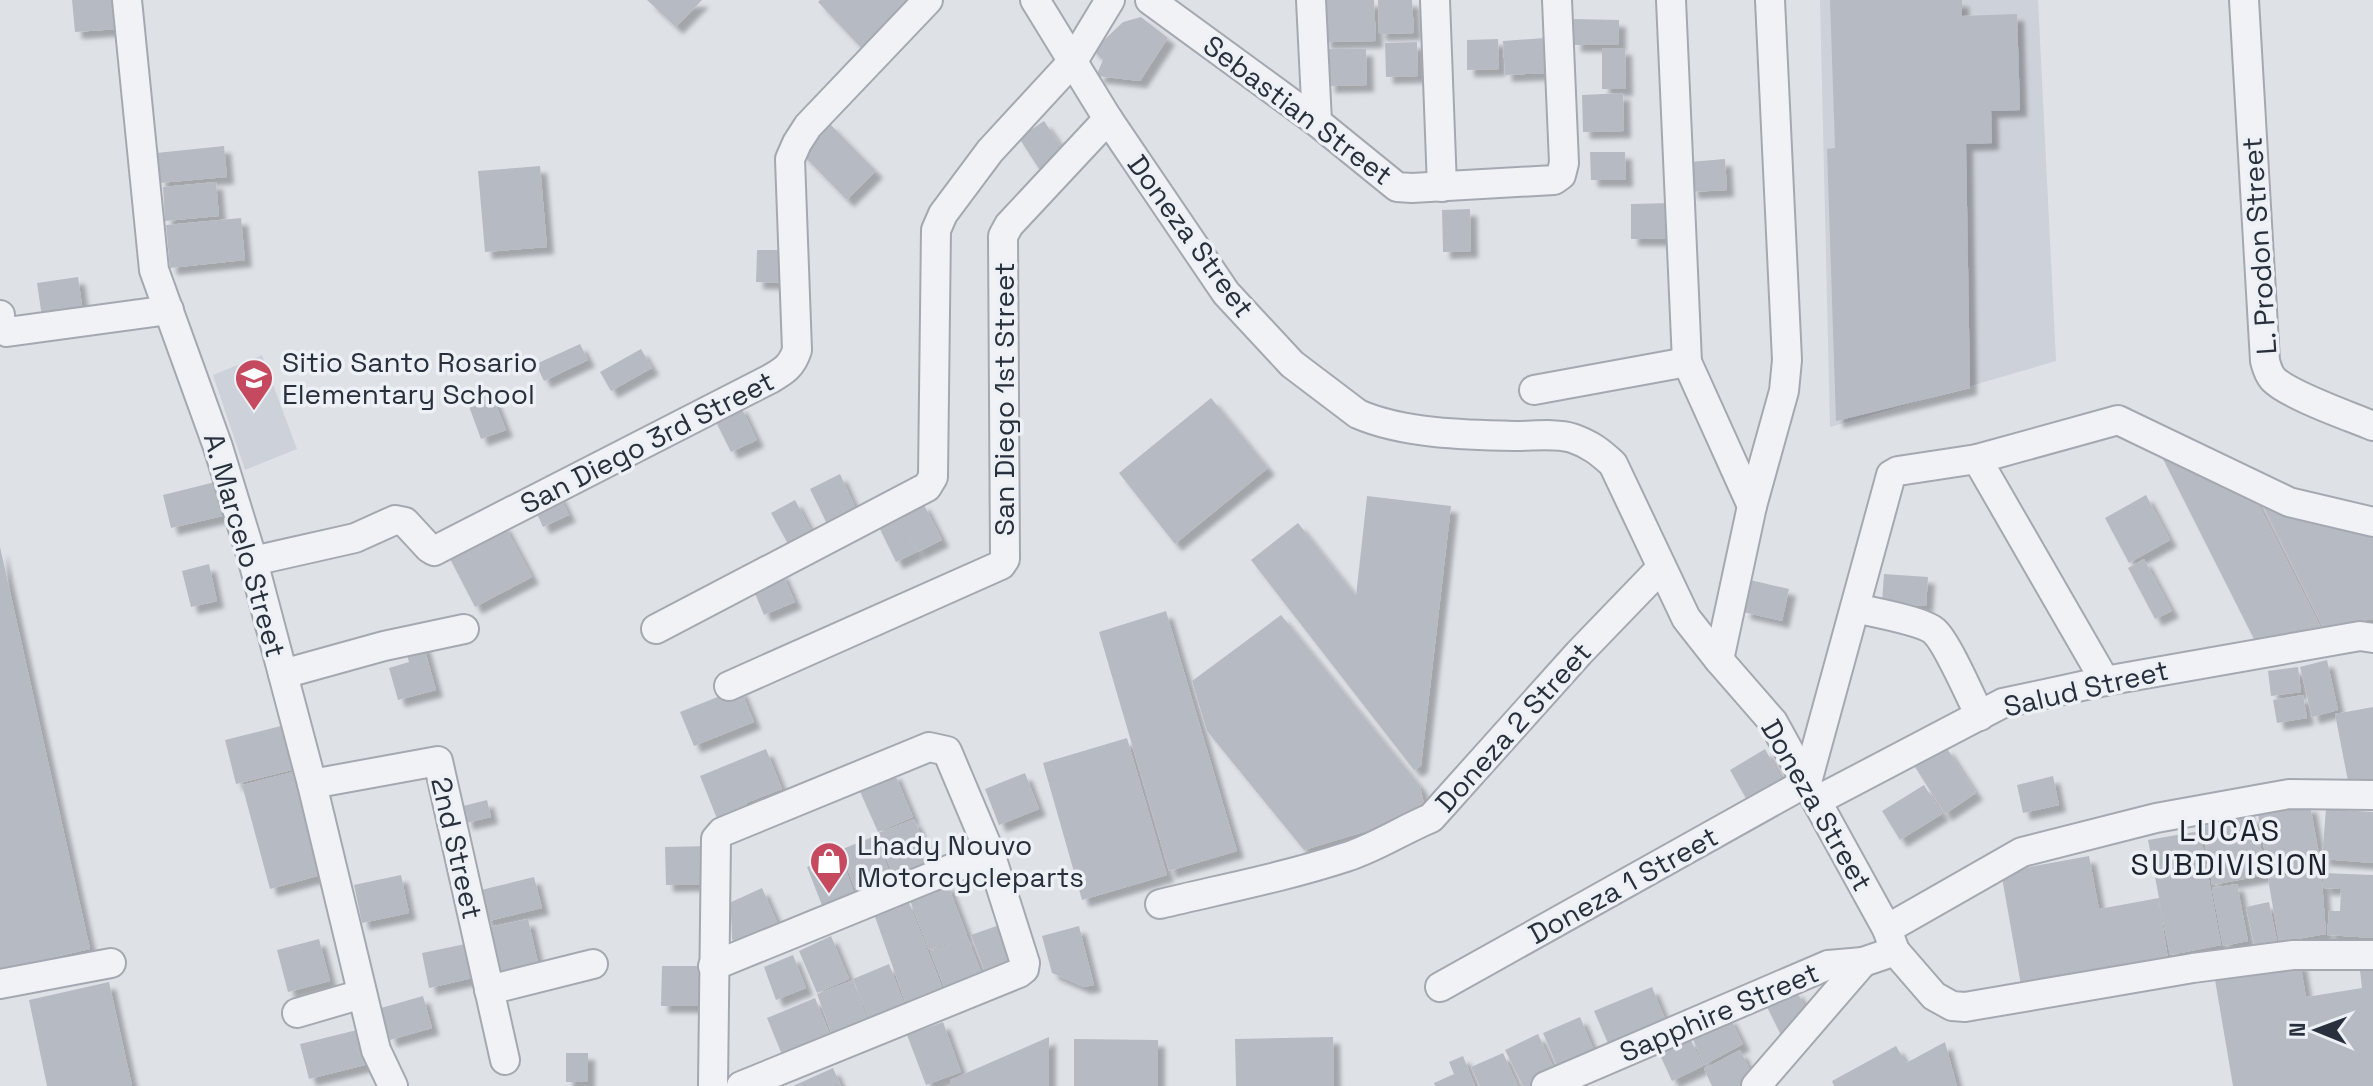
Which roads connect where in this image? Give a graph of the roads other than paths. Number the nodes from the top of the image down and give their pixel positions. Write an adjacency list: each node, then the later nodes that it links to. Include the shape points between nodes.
1 (127, 0): 16 (street, A. Marcelo Street, via 154,270)
2 (928, 0): 24 (street, San Diego 3rd Street, via 808,126 790,159 797,350 789,367 434,551 405,522 395,520 355,538)
3 (1035, 0): 12 (street, Doneza Street)
4 (1110, 0): 12 (street)
5 (1150, 0): 14 (street, Sebastian Street)
6 (1311, 0): 14 (street)
7 (1435, 0): 15 (street)
8 (1557, 0): 15 (street, Sebastian Street, via 1561,175 1554,180)
9 (1671, 0): 18 (street)
10 (1770, 0): 22 (street, via 1787,360 1784,391)
11 (2244, 0): 20 (street, L. Prodon Street, via 2265,361 2275,382)
12 (1073, 61): 13 (street, Doneza Street); 28 (street, via 990,151 936,230 933,477 927,487)
13 (1108, 119): 25 (street, Doneza Street, via 1226,293 1292,364 1367,418 1450,433 1568,437 1595,447 1613,464); 33 (street, San Diego 1st Street, via 1003,236 1001,565)
14 (1317, 122): 15 (street, Sebastian Street, via 1397,187)
15 (1442, 187)
16 (169, 310): 17 (street); 24 (street, A. Marcelo Street)
17 (4, 324)
18 (1687, 362): 19 (street); 22 (street)
19 (1534, 390)
20 (2373, 426)
21 (1977, 459): 23 (street, via 2118,420 2289,502); 26 (street, via 1891,475); 32 (street)
22 (1752, 506): 30 (street)
23 (2373, 522)
24 (253, 561): 31 (street, A. Marcelo Street)
25 (1661, 568): 30 (street, Doneza Street, via 1686,618); 39 (street, Doneza 2 Street, via 1431,818 1350,856)
26 (1855, 608): 34 (street, via 1934,631); 36 (street)
27 (464, 629): 31 (street)
28 (656, 629)
29 (2373, 638): 32 (street, Salud Street, via 2360,636)
30 (1719, 660): 36 (street, Doneza Street, via 1773,722)
31 (283, 674): 35 (street, A. Marcelo Street)
32 (2105, 681): 34 (street, Salud Street, via 2003,703)
33 (729, 686)
34 (1980, 716): 36 (street, Salud Street)
35 (312, 784): 48 (street, 2nd Street, via 438,761); 49 (street, A. Marcelo Street)
36 (1812, 791): 40 (street, Doneza Street); 47 (street, Doneza 1 Street)
37 (2373, 795): 40 (street, Sapphire Street, via 2289,794 2156,818 2022,852)
38 (990, 853): 45 (street); 45 (street, via 947,751 929,747 722,832 716,839); 55 (street, via 1024,969)
39 (1160, 904)
40 (1891, 940): 41 (street, Doneza Street, via 1934,996 1965,1007 2293,955); 42 (street, Sapphire Street)
41 (2373, 955)
42 (1863, 962): 52 (street); 56 (street, Sapphire Street, via 1828,965)
43 (111, 963): 46 (street)
44 (593, 964): 48 (street)
45 (713, 966): 54 (street)
46 (0, 984)
47 (1440, 987)
48 (489, 990): 51 (street, 2nd Street)
49 (362, 994): 50 (street); 53 (street, A. Marcelo Street, via 376,1050)
50 (297, 1013)
51 (505, 1060)
52 (1760, 1085)
53 (393, 1086)
54 (713, 1086)
55 (741, 1086)
56 (1546, 1086)

